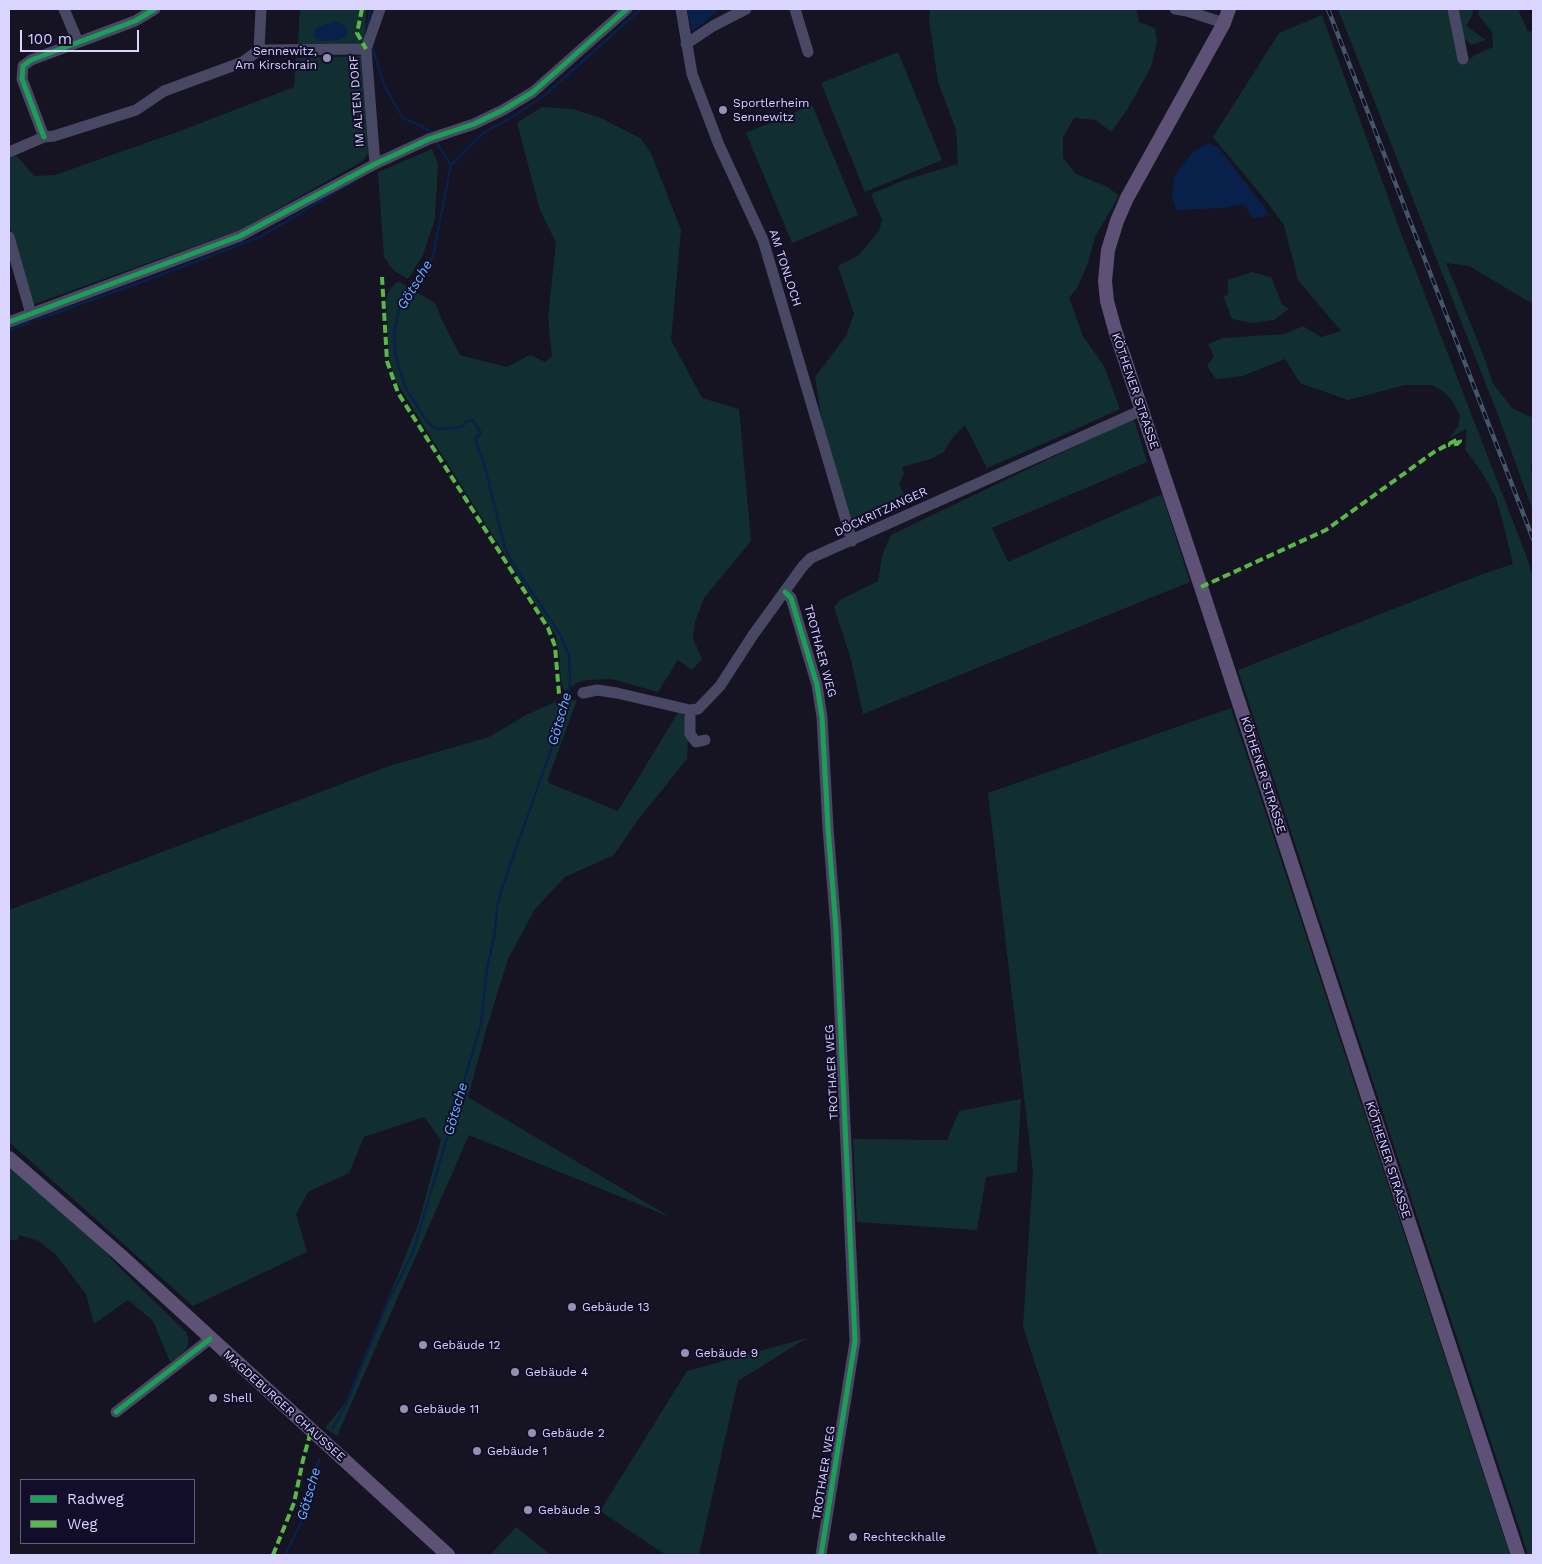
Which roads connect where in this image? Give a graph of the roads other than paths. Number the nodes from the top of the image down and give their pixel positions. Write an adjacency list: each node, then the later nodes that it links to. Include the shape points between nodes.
1 (64, 9): 13 (street)
2 (155, 9): 13 (street, via 135,21)
3 (261, 9): 16 (street)
4 (380, 9): 15 (street, IM ALTEN DORF)
5 (627, 9): 21 (street, via 507,114 434,137)
6 (681, 9): 14 (street, AM TONLOCH)
7 (746, 9): 14 (street)
8 (795, 9): 17 (street)
9 (1175, 9): 12 (street)
10 (1229, 9): 12 (main road, KÖTHENER STRASSE)
11 (1453, 9): 18 (street)
12 (1224, 23): 25 (main road, KÖTHENER STRASSE, via 1116,221 1108,250 1107,301)
13 (78, 42): 19 (street, via 23,66 22,79)
14 (686, 44): 26 (street, AM TONLOCH, via 698,92 762,240)
15 (366, 49): 16 (street); 21 (street, IM ALTEN DORF)
16 (259, 50): 19 (street, via 243,62 164,91 136,110)
17 (808, 52)
18 (1463, 59)
19 (44, 137): 20 (street)
20 (9, 152)
21 (375, 164): 23 (street, via 240,236)
22 (9, 238): 23 (street)
23 (31, 314): 24 (street)
24 (9, 322)
25 (1142, 410): 26 (street, DÖCKRITZANGER); 36 (main road, KÖTHENER STRASSE)
26 (852, 541): 27 (street, DÖCKRITZANGER, via 811,558)
27 (785, 592): 29 (street, DÖCKRITZANGER, via 720,686 698,709); 35 (street, TROTHAER WEG, via 791,598 817,685 822,717 836,929 855,1341)
28 (583, 693): 29 (street, via 597,690 617,693)
29 (690, 710): 30 (street, via 690,734 696,742)
30 (705, 740)
31 (9, 1158): 32 (main road, MAGDEBURGER CHAUSSEE)
32 (210, 1339): 33 (street); 34 (main road, MAGDEBURGER CHAUSSEE)
33 (116, 1412)
34 (448, 1555)
35 (821, 1555)
36 (1518, 1555)

